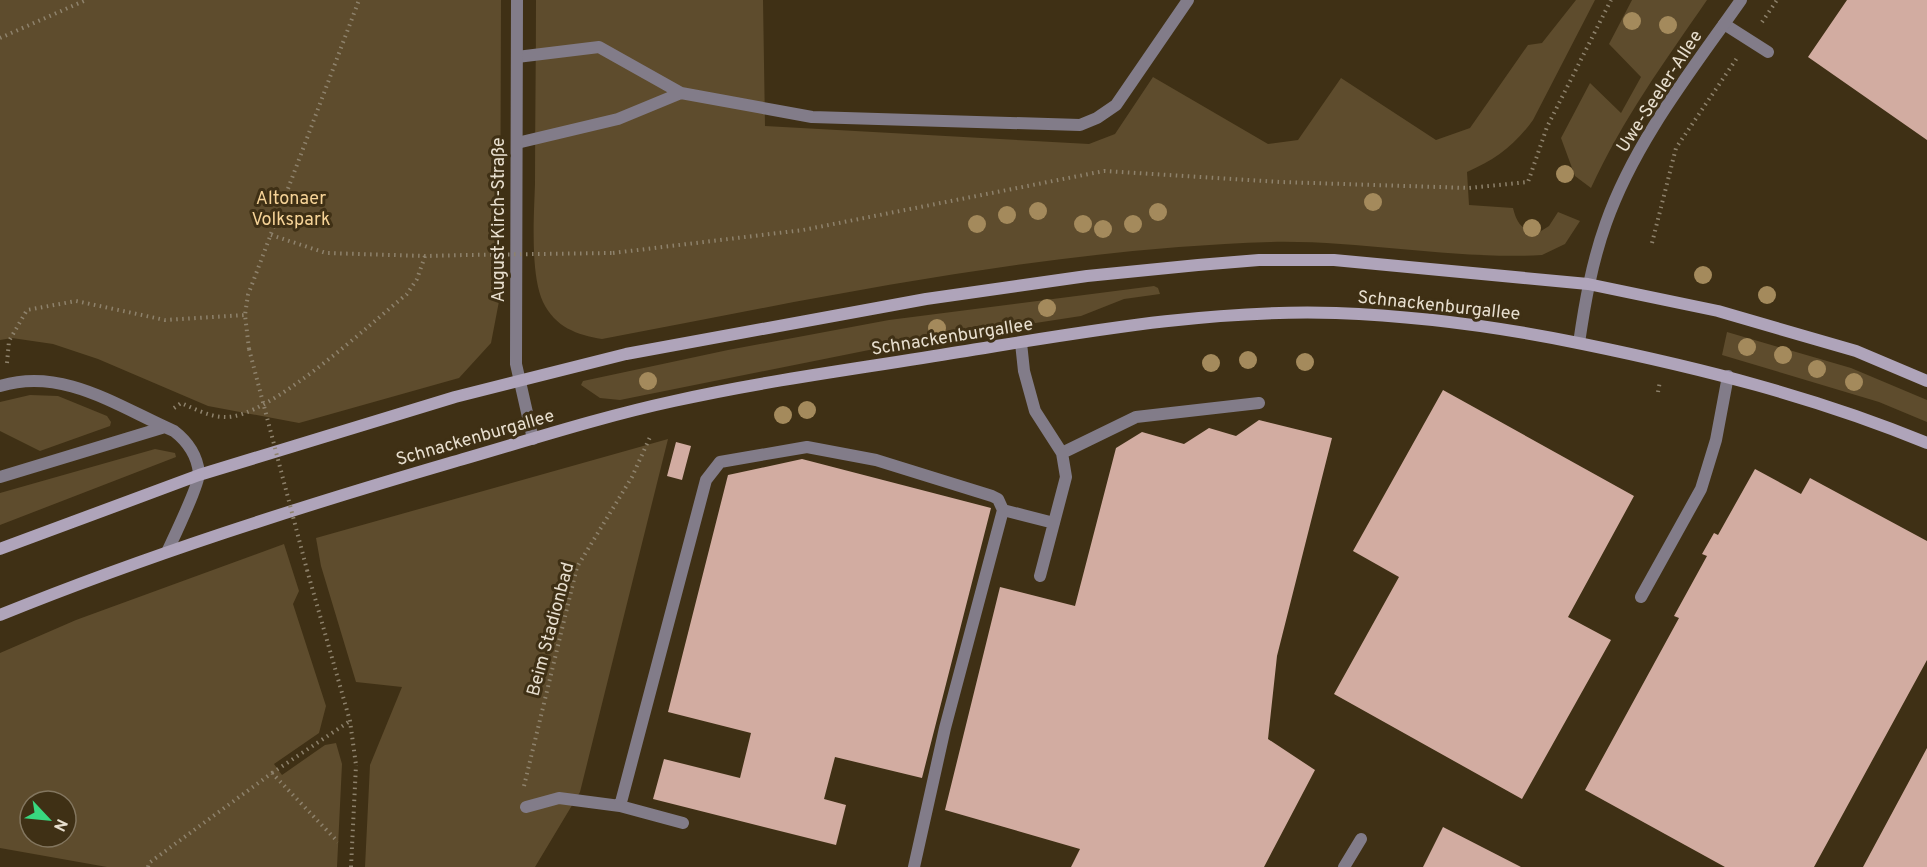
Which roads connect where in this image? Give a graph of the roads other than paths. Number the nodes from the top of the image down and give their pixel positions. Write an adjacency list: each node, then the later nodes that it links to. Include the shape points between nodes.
1 (517, 0): 6 (street, August-Kirch-Straße)
2 (1188, 0): 7 (street, via 1116,105 1080,125 813,117)
3 (1741, 0): 4 (street, Uwe-Seeler-Allee)
4 (1724, 24): 5 (street); 9 (street, Uwe-Seeler-Allee, via 1641,149 1607,221)
5 (1768, 52)
6 (517, 57): 7 (street, via 599,47); 8 (street, August-Kirch-Straße)
7 (681, 93): 8 (street, via 618,119)
8 (517, 144): 13 (street, August-Kirch-Straße, via 515,298)
9 (1588, 284): 11 (street, Uwe-Seeler-Allee); 13 (main road, Schnackenburgallee, via 1334,260 1198,265 1087,276 914,301 626,354); 14 (main road, Schnackenburgallee, via 1718,310 1856,351)
10 (1021, 343): 11 (main road, Schnackenburgallee, via 1178,319 1330,313 1412,317 1535,333); 18 (main road, Schnackenburgallee, via 672,401); 20 (street, via 1035,411)
11 (1579, 343): 12 (main road, Schnackenburgallee)
12 (1728, 376): 19 (main road, Schnackenburgallee, via 1880,423); 28 (street, via 1716,440 1701,489)
13 (519, 381): 18 (street, August-Kirch-Straße); 21 (main road, Schnackenburgallee)
14 (1927, 381)
15 (3, 385): 17 (street, via 29,380 59,381)
16 (1258, 403): 20 (street, via 1136,417)
17 (165, 427): 21 (street, via 190,446); 22 (street)
18 (533, 439): 26 (main road, Schnackenburgallee, via 304,505)
19 (1927, 443)
20 (1062, 453): 24 (street, via 1065,477)
21 (200, 474): 25 (main road, Schnackenburgallee); 26 (street)
22 (0, 477)
23 (1003, 510): 24 (street); 30 (street, via 992,496 876,459 807,447 720,462 706,480); 34 (street, via 945,728)
24 (1054, 523): 27 (street)
25 (0, 549)
26 (168, 550): 29 (main road, Schnackenburgallee)
27 (1040, 576)
28 (1641, 597)
29 (0, 615)
30 (620, 806): 31 (street, via 560,798); 32 (street)
31 (526, 807)
32 (682, 823)
33 (1361, 839): 35 (street)
34 (914, 867)
35 (1344, 867)

